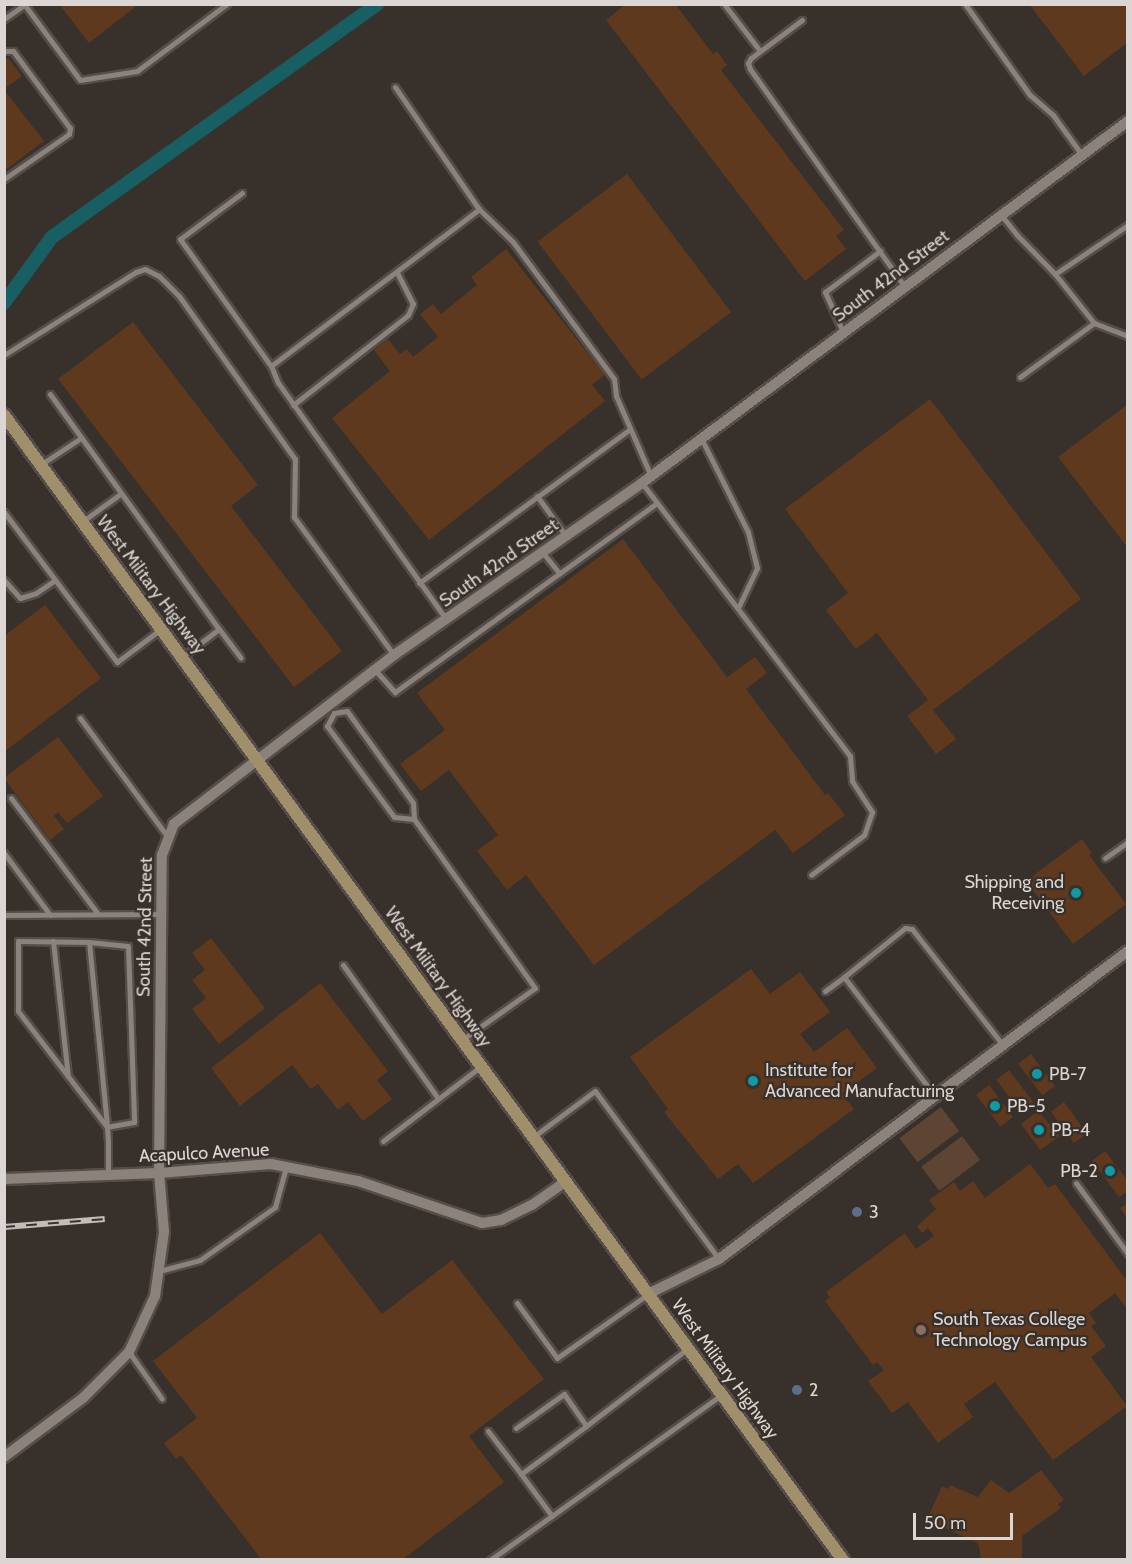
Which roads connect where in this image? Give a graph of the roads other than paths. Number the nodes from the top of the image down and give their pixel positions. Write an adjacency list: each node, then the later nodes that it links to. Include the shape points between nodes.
1 (227, 4): 4 (lane, via 137,71 80,80)
2 (724, 4): 8 (lane)
3 (965, 4): 11 (lane, via 1030,95 1053,115)
4 (24, 5): 5 (lane)
5 (5, 17)
6 (802, 20): 8 (lane)
7 (4, 51): 12 (lane, via 13,51 70,128 69,134)
8 (760, 51): 17 (lane, via 748,63 750,69)
9 (394, 87): 14 (lane)
10 (1128, 121): 11 (street, South 42nd Street)
11 (1082, 155): 15 (street, South 42nd Street)
12 (4, 179)
13 (243, 193): 25 (lane, via 180,238)
14 (479, 209): 18 (lane); 30 (lane, via 513,242 614,379 616,396)
15 (1001, 215): 19 (lane); 20 (street, South 42nd Street)
16 (1128, 225): 19 (lane)
17 (880, 251): 20 (lane); 22 (lane, via 825,292)
18 (397, 272): 25 (lane); 28 (lane, via 412,304 408,315)
19 (1055, 274): 21 (lane)
20 (905, 287): 22 (street, South 42nd Street)
21 (1094, 323): 23 (lane); 26 (lane)
22 (844, 332): 32 (street, South 42nd Street)
23 (1128, 336)
24 (4, 355): 50 (lane, via 136,272 145,269 159,276 179,296 295,459 294,517)
25 (272, 366): 28 (lane)
26 (1020, 377)
27 (50, 394): 31 (lane)
28 (293, 405): 45 (lane)
29 (4, 415): 33 (main road, West Military Highway)
30 (630, 429): 34 (lane); 36 (lane)
31 (81, 438): 33 (lane); 35 (lane)
32 (701, 438): 34 (street, South 42nd Street); 46 (lane, via 748,532 757,568)
33 (40, 465): 39 (main road, West Military Highway)
34 (646, 479): 37 (lane); 40 (street, South 42nd Street)
35 (120, 494): 39 (lane); 49 (lane)
36 (537, 496): 40 (lane); 45 (lane)
37 (657, 503): 42 (lane); 46 (lane)
38 (4, 512): 44 (lane)
39 (82, 522): 48 (main road, West Military Highway)
40 (566, 536): 41 (street, South 42nd Street)
41 (543, 552): 42 (lane); 47 (street, South 42nd Street)
42 (559, 573): 53 (lane, via 395,692)
43 (4, 580): 44 (lane, via 20,598)
44 (55, 580): 48 (lane, via 117,662)
45 (419, 583): 47 (lane)
46 (738, 608): 63 (lane, via 850,756 852,781 872,812 864,835)
47 (447, 621): 50 (street, South 42nd Street)
48 (161, 629): 51 (main road, West Military Highway)
49 (219, 629): 51 (lane); 52 (lane)
50 (394, 655): 53 (street, South 42nd Street)
51 (182, 657): 56 (main road, West Military Highway)
52 (241, 658)
53 (375, 670): 54 (street, South 42nd Street)
54 (331, 709): 56 (street, South 42nd Street); 58 (lane, via 347,711 413,803); 58 (lane, via 327,726 394,817)
55 (80, 718): 59 (lane)
56 (258, 761): 59 (street, South 42nd Street, via 174,824); 74 (main road, West Military Highway)
57 (11, 798): 64 (lane)
58 (414, 819): 74 (lane, via 535,988)
59 (167, 836): 65 (street, South 42nd Street, via 162,855)
60 (1128, 842): 62 (lane)
61 (4, 853): 67 (lane)
62 (1105, 858)
63 (812, 875)
64 (98, 914): 65 (lane); 67 (lane)
65 (161, 914): 84 (street, South 42nd Street)
66 (4, 915): 67 (lane)
67 (50, 915)
68 (53, 940): 69 (lane); 77 (lane); 77 (lane, via 18,941 18,1011)
69 (90, 942): 80 (lane); 80 (lane, via 128,946 134,1122)
70 (1128, 951): 75 (street)
71 (343, 964): 79 (lane)
72 (844, 977): 73 (lane); 75 (lane, via 905,928 912,929); 78 (lane)
73 (825, 991)
74 (462, 1040): 76 (main road, West Military Highway)
75 (1003, 1045): 78 (street)
76 (481, 1066): 79 (lane); 81 (main road, West Military Highway)
77 (68, 1076): 80 (lane)
78 (935, 1096): 90 (street)
79 (438, 1098): 82 (lane)
80 (107, 1127): 85 (lane)
81 (533, 1137): 87 (main road, West Military Highway); 90 (lane, via 595,1091)
82 (383, 1141)
83 (286, 1167): 84 (street, Acapulco Avenue, via 271,1164); 87 (street, Acapulco Avenue, via 358,1181 482,1222 501,1220); 91 (lane, via 275,1207 200,1260)
84 (159, 1173): 85 (street, Acapulco Avenue); 91 (street, South 42nd Street, via 164,1232)
85 (108, 1175): 86 (street, Acapulco Avenue)
86 (4, 1179)
87 (566, 1182): 92 (main road, West Military Highway)
88 (1076, 1183): 89 (lane)
89 (1128, 1254)
90 (719, 1259): 92 (street)
91 (159, 1271): 95 (street, South 42nd Street, via 155,1296)
92 (648, 1294): 93 (lane, via 557,1358); 94 (main road, West Military Highway)
93 (517, 1303)
94 (688, 1348): 96 (main road, West Military Highway); 98 (lane)
95 (129, 1352): 97 (lane); 101 (street, via 82,1398)
96 (722, 1395): 103 (lane); 105 (main road, West Military Highway)
97 (162, 1398)
98 (586, 1426): 99 (lane, via 564,1394); 102 (lane)
99 (516, 1428)
100 (488, 1431): 102 (lane)
101 (4, 1457)
102 (521, 1474): 103 (lane)
103 (552, 1516): 104 (lane)
104 (490, 1560)
105 (843, 1560)

